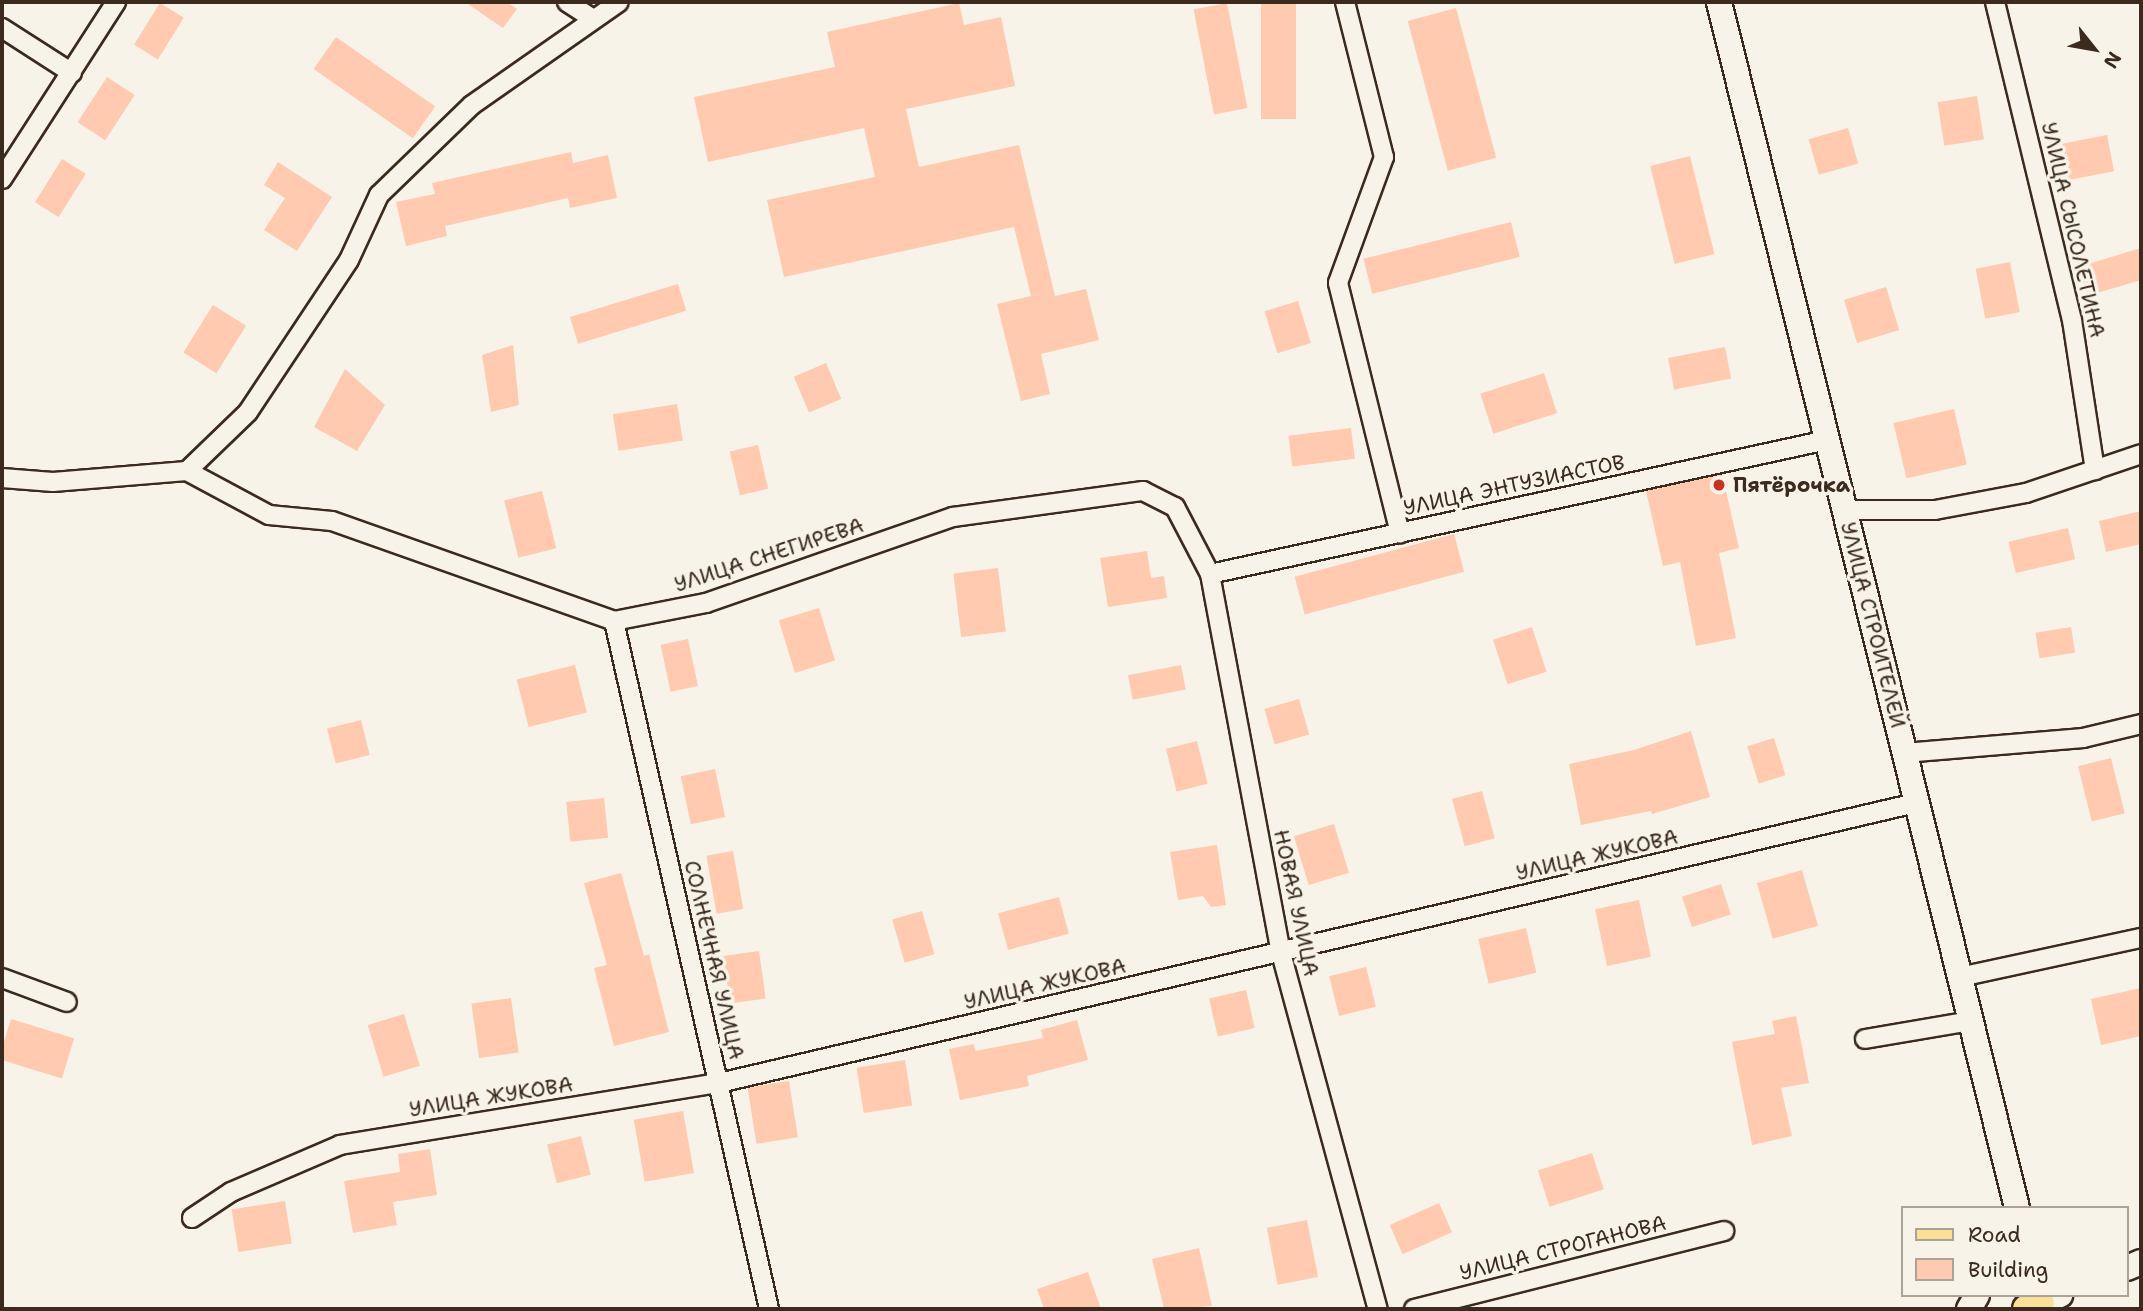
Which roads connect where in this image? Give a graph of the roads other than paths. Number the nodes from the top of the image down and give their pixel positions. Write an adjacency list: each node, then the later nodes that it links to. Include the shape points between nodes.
1 (116, 2): 9 (street)
2 (567, 2): 7 (street)
3 (619, 2): 7 (street)
4 (1345, 2): 18 (street, via 1384,157 1338,283)
5 (1718, 2): 11 (main road, УЛИЦА СТРОИТЕЛЕЙ)
6 (1995, 2): 13 (street, УЛИЦА СЫСОЛЕТИНА, via 2072,320)
7 (592, 18): 14 (street, via 472,105 379,195 349,260 248,412)
8 (2, 28): 9 (street)
9 (72, 73): 10 (street)
10 (2, 179)
11 (1827, 440): 17 (main road, УЛИЦА СТРОИТЕЛЕЙ); 18 (street, УЛИЦА ЭНТУЗИАСТОВ)
12 (2141, 454): 13 (street)
13 (2095, 470): 17 (street, via 2026,494 1935,510)
14 (187, 471): 15 (street, via 53,482); 20 (street, via 269,515 332,521)
15 (2, 478)
16 (1175, 507): 19 (street, НОВАЯ УЛИЦА); 20 (street, УЛИЦА СНЕГИРЕВА, via 1143,491 953,517 706,603)
17 (1844, 510): 22 (main road, УЛИЦА СТРОИТЕЛЕЙ)
18 (1400, 533): 19 (street, УЛИЦА ЭНТУЗИАСТОВ)
19 (1210, 574): 25 (street, НОВАЯ УЛИЦА)
20 (614, 621): 31 (street, СОЛНЕЧНАЯ УЛИЦА)
21 (2141, 724): 22 (street, via 2083,738)
22 (1904, 753): 23 (main road, УЛИЦА СТРОИТЕЛЕЙ)
23 (1916, 803): 25 (street, УЛИЦА ЖУКОВА); 26 (main road, УЛИЦА СТРОИТЕЛЕЙ)
24 (2141, 938): 26 (street)
25 (1281, 953): 31 (street, УЛИЦА ЖУКОВА); 38 (street, НОВАЯ УЛИЦА)
26 (1960, 977): 29 (main road, УЛИЦА СТРОИТЕЛЕЙ)
27 (2, 978): 28 (street)
28 (67, 1002)
29 (1971, 1021): 30 (street); 32 (main road, УЛИЦА СТРОИТЕЛЕЙ)
30 (1865, 1039)
31 (719, 1083): 35 (street, УЛИЦА ЖУКОВА, via 340,1145 231,1192); 37 (street, СОЛНЕЧНАЯ УЛИЦА)
32 (2004, 1156): 33 (main road); 34 (main road, УЛИЦА СТРОИТЕЛЕЙ)
33 (2004, 1206)
34 (2016, 1206)
35 (192, 1218)
36 (1724, 1231): 39 (street, УЛИЦА СТРОГАНОВА)
37 (769, 1309)
38 (1378, 1309)
39 (1414, 1309)

